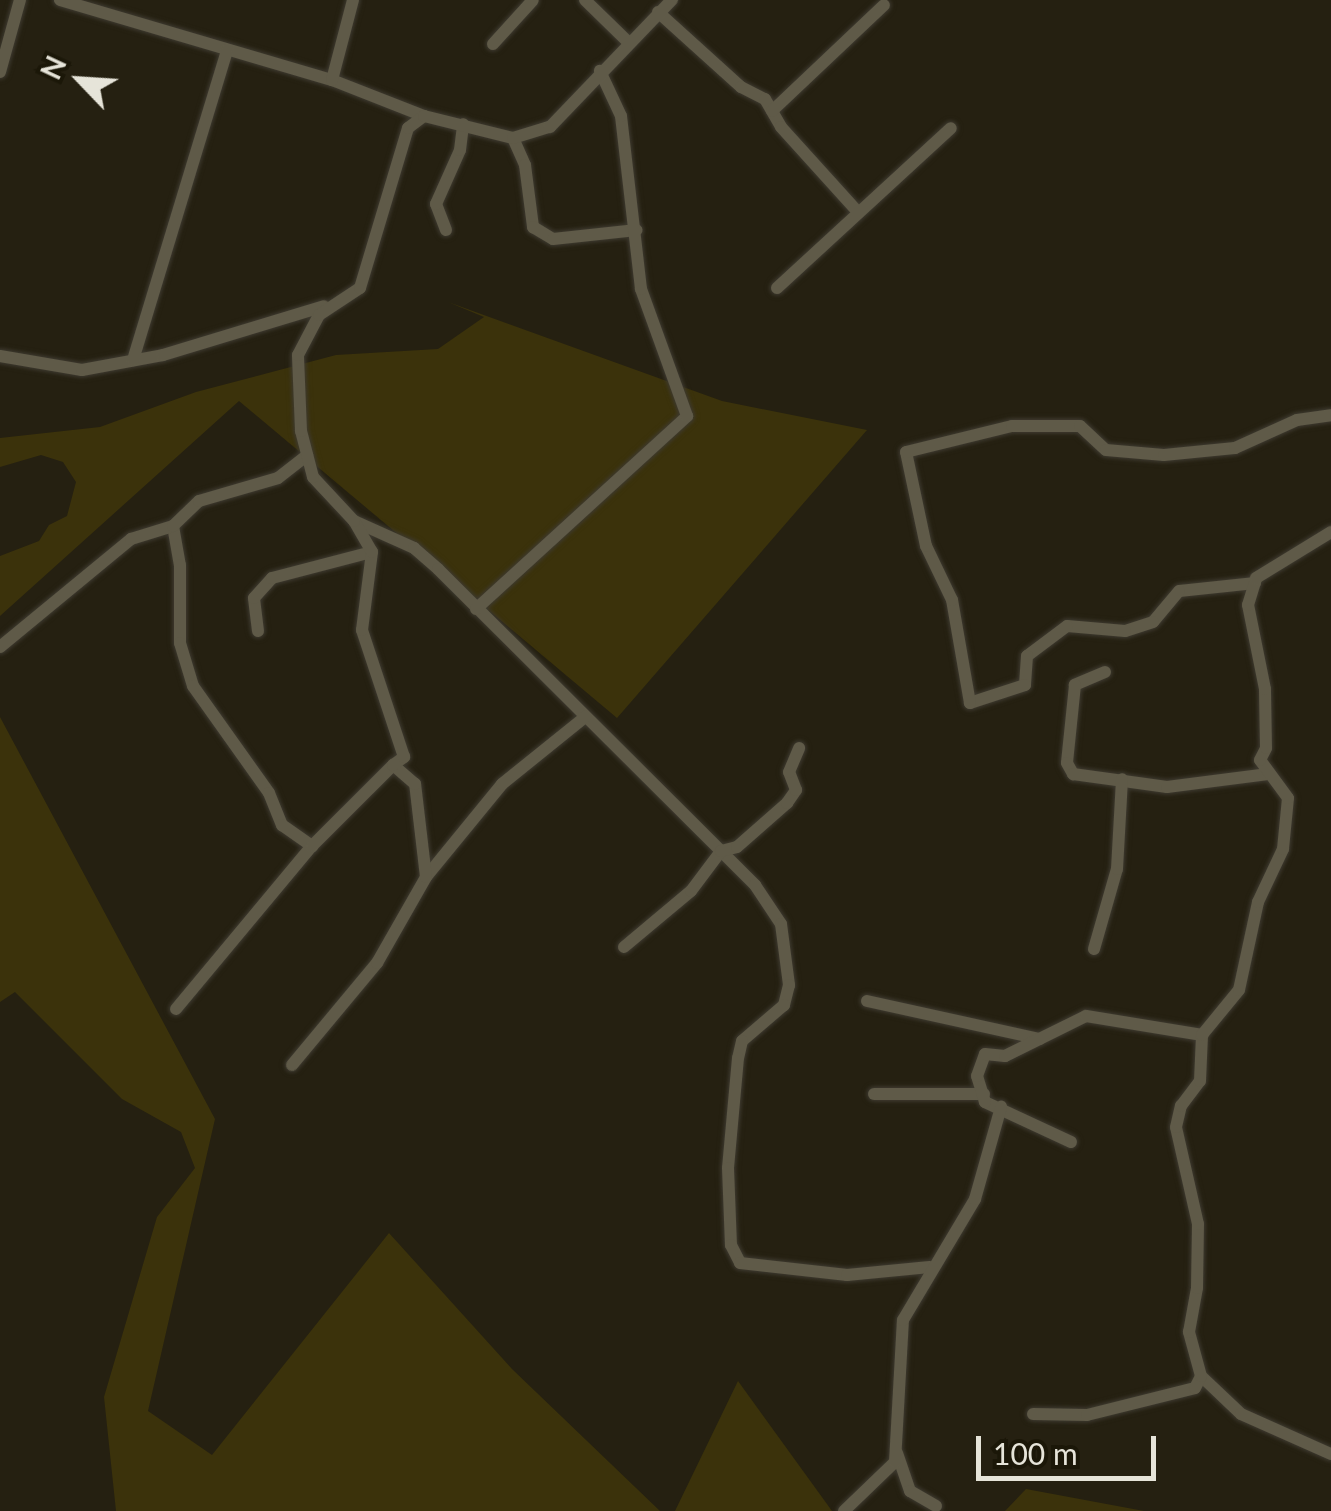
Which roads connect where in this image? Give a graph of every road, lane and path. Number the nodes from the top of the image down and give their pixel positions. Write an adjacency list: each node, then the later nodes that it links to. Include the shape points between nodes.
1 (20, 0): 13 (street)
2 (60, 0): 11 (street)
3 (353, 0): 14 (street)
4 (533, 0): 10 (street)
5 (585, 0): 9 (street)
6 (672, 0): 8 (street)
7 (884, 5): 15 (street)
8 (658, 12): 9 (street); 15 (street)
9 (628, 42): 12 (street)
10 (493, 44)
11 (227, 50): 14 (street); 26 (street)
12 (600, 71): 19 (street, via 550,127); 22 (street, via 621,116)
13 (0, 72)
14 (332, 80): 16 (street)
15 (772, 111): 20 (street)
16 (424, 116): 17 (street); 24 (street, via 408,128 395,160 360,288)
17 (462, 124): 19 (street); 21 (street, via 460,150 436,204)
18 (951, 128): 20 (street)
19 (513, 138): 22 (street, via 526,165 533,228 553,240)
20 (857, 211): 23 (street)
21 (446, 230)
22 (636, 230): 34 (street, via 641,289 687,416)
23 (778, 288)
24 (336, 301): 26 (street); 28 (street, via 318,315 298,355)
25 (0, 356): 26 (street, via 82,370)
26 (132, 360)
27 (1331, 415): 33 (street, via 1297,420 1235,448 1164,455 1106,450 1080,426 1012,426 906,452 926,546 952,600 970,703 1025,684 1027,656 1067,626 1126,631 1153,622 1178,590)
28 (307, 456): 29 (street, via 313,477); 30 (street, via 278,478 198,501)
29 (354, 521): 32 (street); 34 (street, via 414,548)
30 (173, 526): 36 (street, via 131,539); 43 (street, via 180,644 193,686 269,793 282,825)
31 (1331, 532): 33 (street)
32 (372, 552): 35 (street, via 272,578 254,598); 40 (street, via 362,630 404,756)
33 (1255, 582): 41 (street, via 1248,605 1266,689 1260,760)
34 (476, 609): 38 (street)
35 (258, 631)
36 (0, 646)
37 (1105, 672): 42 (street, via 1075,685 1067,763 1072,774)
38 (585, 716): 44 (street); 45 (street, via 502,784)
39 (799, 748): 44 (street, via 789,772 796,790 788,803 737,848)
40 (393, 765): 43 (street); 45 (street, via 415,784)
41 (1268, 774): 42 (street, via 1168,787); 50 (street, via 1288,798 1283,849 1258,902 1239,990)
42 (1122, 779): 47 (street, via 1117,869)
43 (312, 846): 49 (street)
44 (721, 851): 46 (street, via 692,891); 57 (street, via 781,924 789,985 780,1011 742,1041 738,1058 728,1168 731,1245 740,1263 847,1276)
45 (426, 878): 52 (street, via 377,963)
46 (624, 947)
47 (1094, 949)
48 (866, 1001): 51 (street)
49 (176, 1009)
50 (1202, 1035): 51 (street, via 1086,1016); 58 (street, via 1200,1081 1176,1127 1198,1224 1198,1288 1188,1332)
51 (1040, 1040): 54 (street, via 1006,1056 985,1054 976,1076)
52 (292, 1065)
53 (874, 1094): 54 (street)
54 (984, 1094): 55 (street, via 985,1102)
55 (1002, 1107): 56 (street); 57 (street, via 975,1199)
56 (1071, 1142)
57 (930, 1267): 60 (street, via 902,1320)
58 (1200, 1376): 59 (street, via 1194,1388 1088,1414); 61 (street, via 1241,1414)
59 (1033, 1414)
60 (896, 1450): 62 (street, via 910,1492); 63 (street, via 895,1462)
61 (1331, 1454)
62 (936, 1506)
63 (844, 1511)

